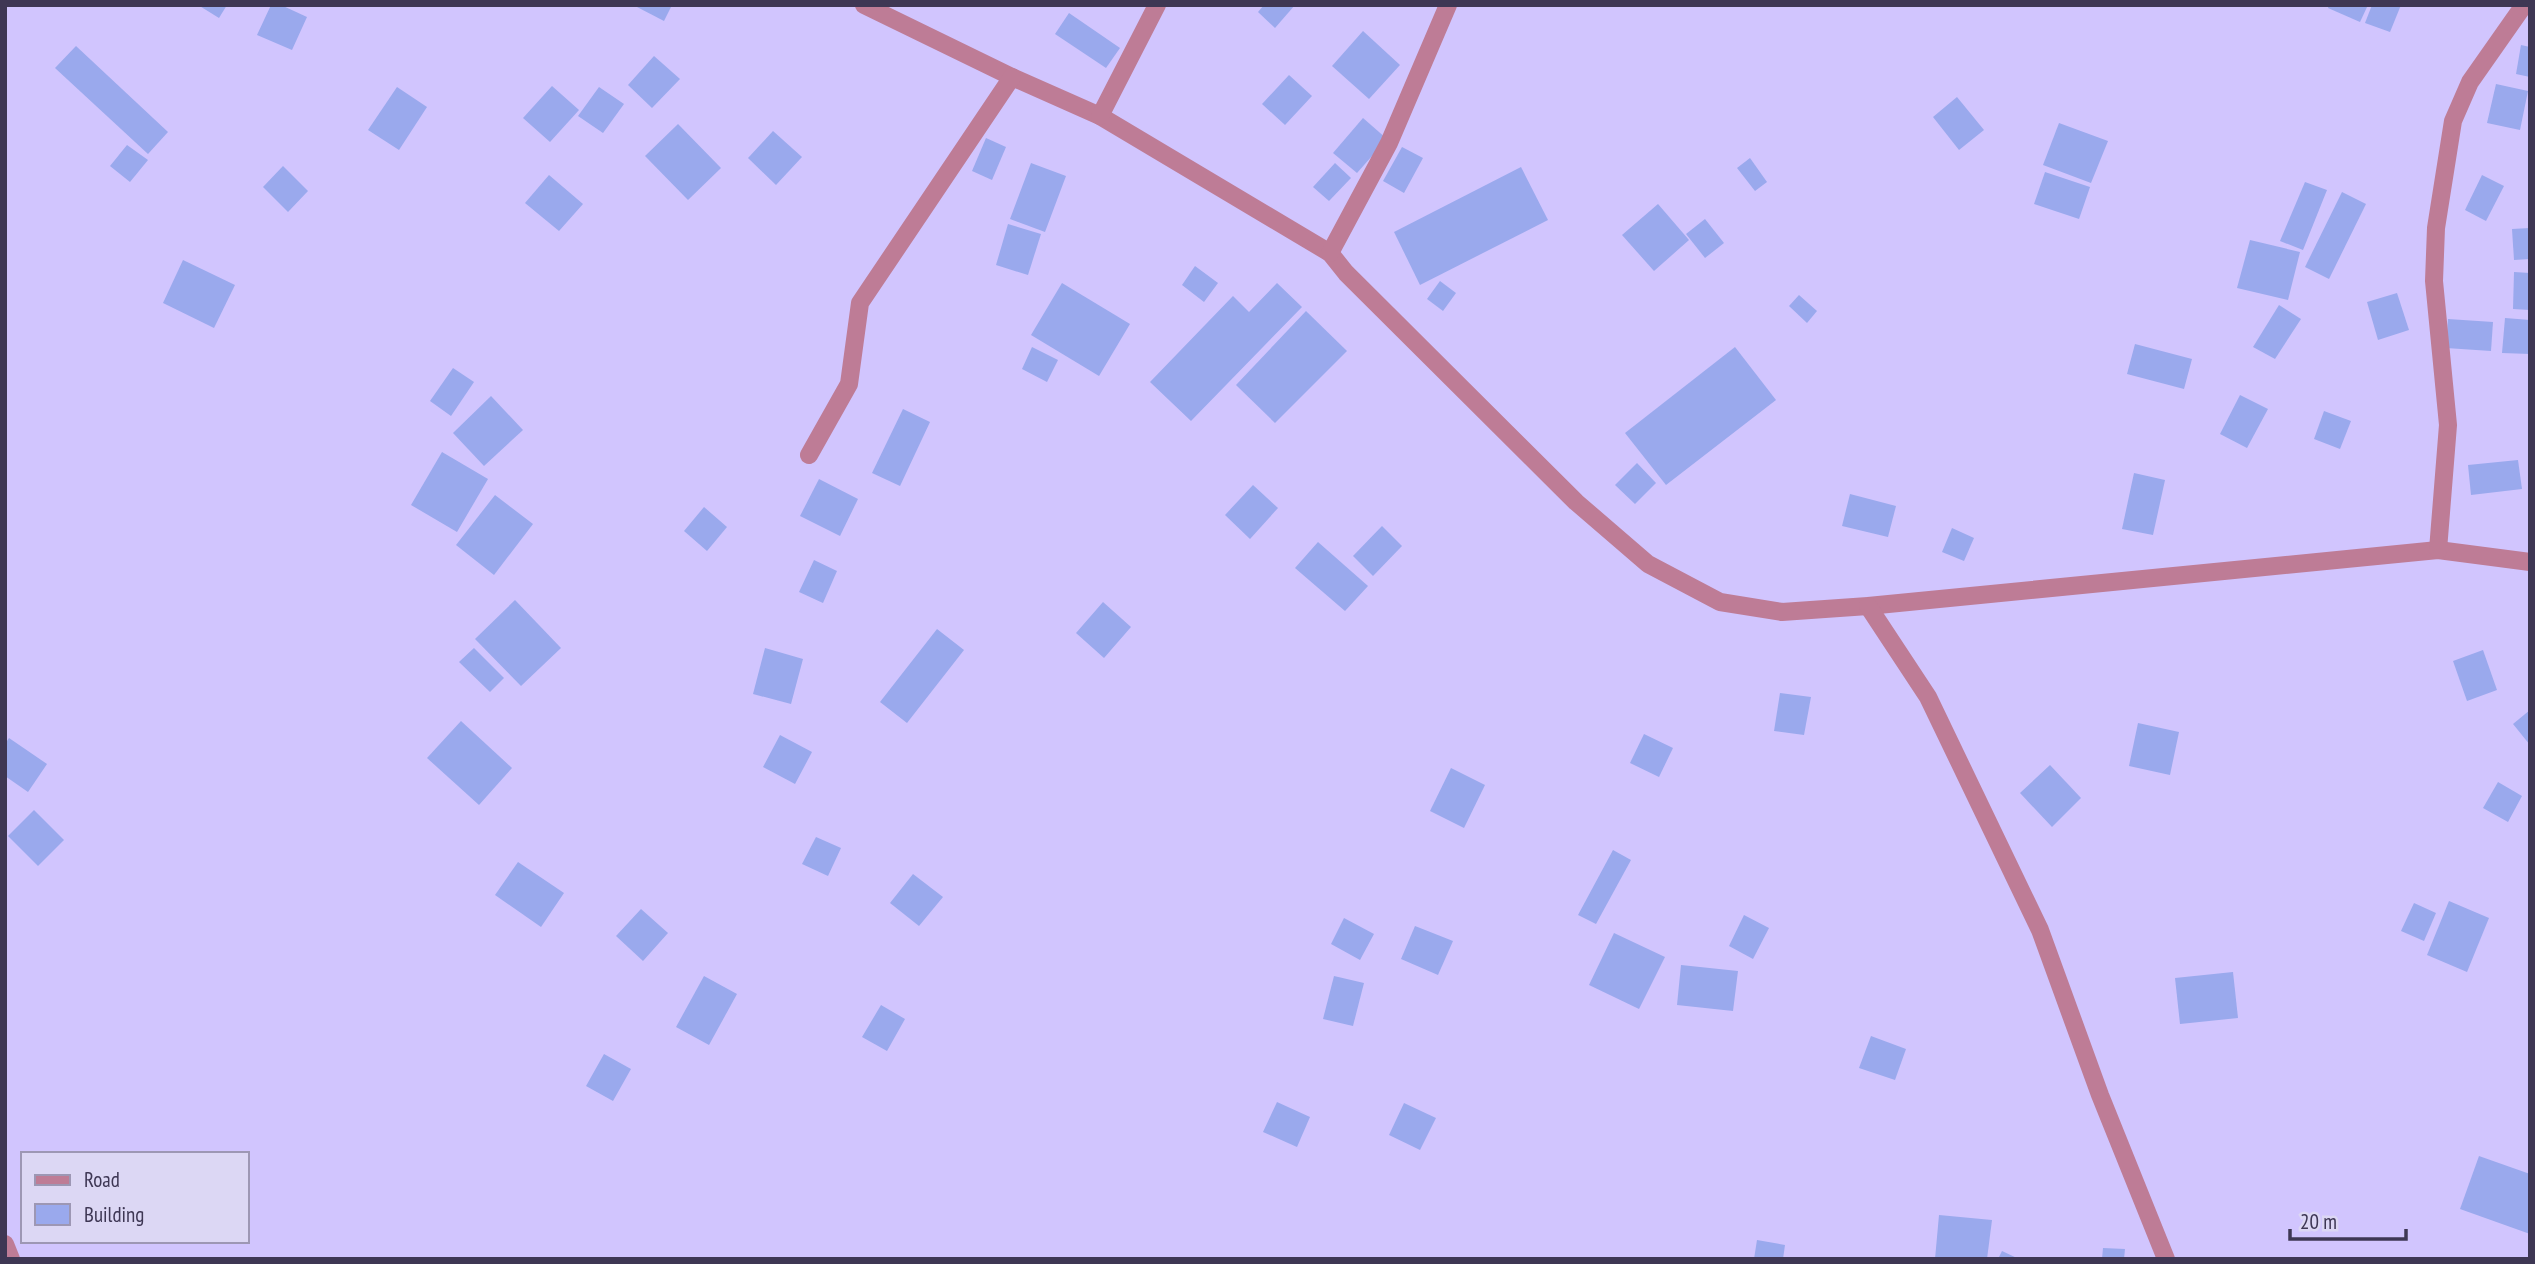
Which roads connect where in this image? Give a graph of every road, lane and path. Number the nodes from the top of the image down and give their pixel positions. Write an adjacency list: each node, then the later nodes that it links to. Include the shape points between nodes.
1 (864, 5): 5 (street)
2 (1157, 5): 6 (street)
3 (1448, 5): 7 (street, via 1389,143)
4 (2524, 5): 9 (street, via 2470,82 2453,121 2438,214 2434,281 2448,425)
5 (1012, 77): 6 (street); 8 (street, via 860,303 849,384)
6 (1100, 116): 7 (street)
7 (1330, 253): 11 (street, via 1576,502 1648,564 1720,602 1782,612)
8 (809, 455)
9 (2438, 550): 10 (street); 11 (street)
10 (2530, 562)
11 (1868, 606): 14 (street, via 1928,697 2040,930)
12 (5, 1244): 13 (street)
13 (11, 1259)
14 (2166, 1259)

